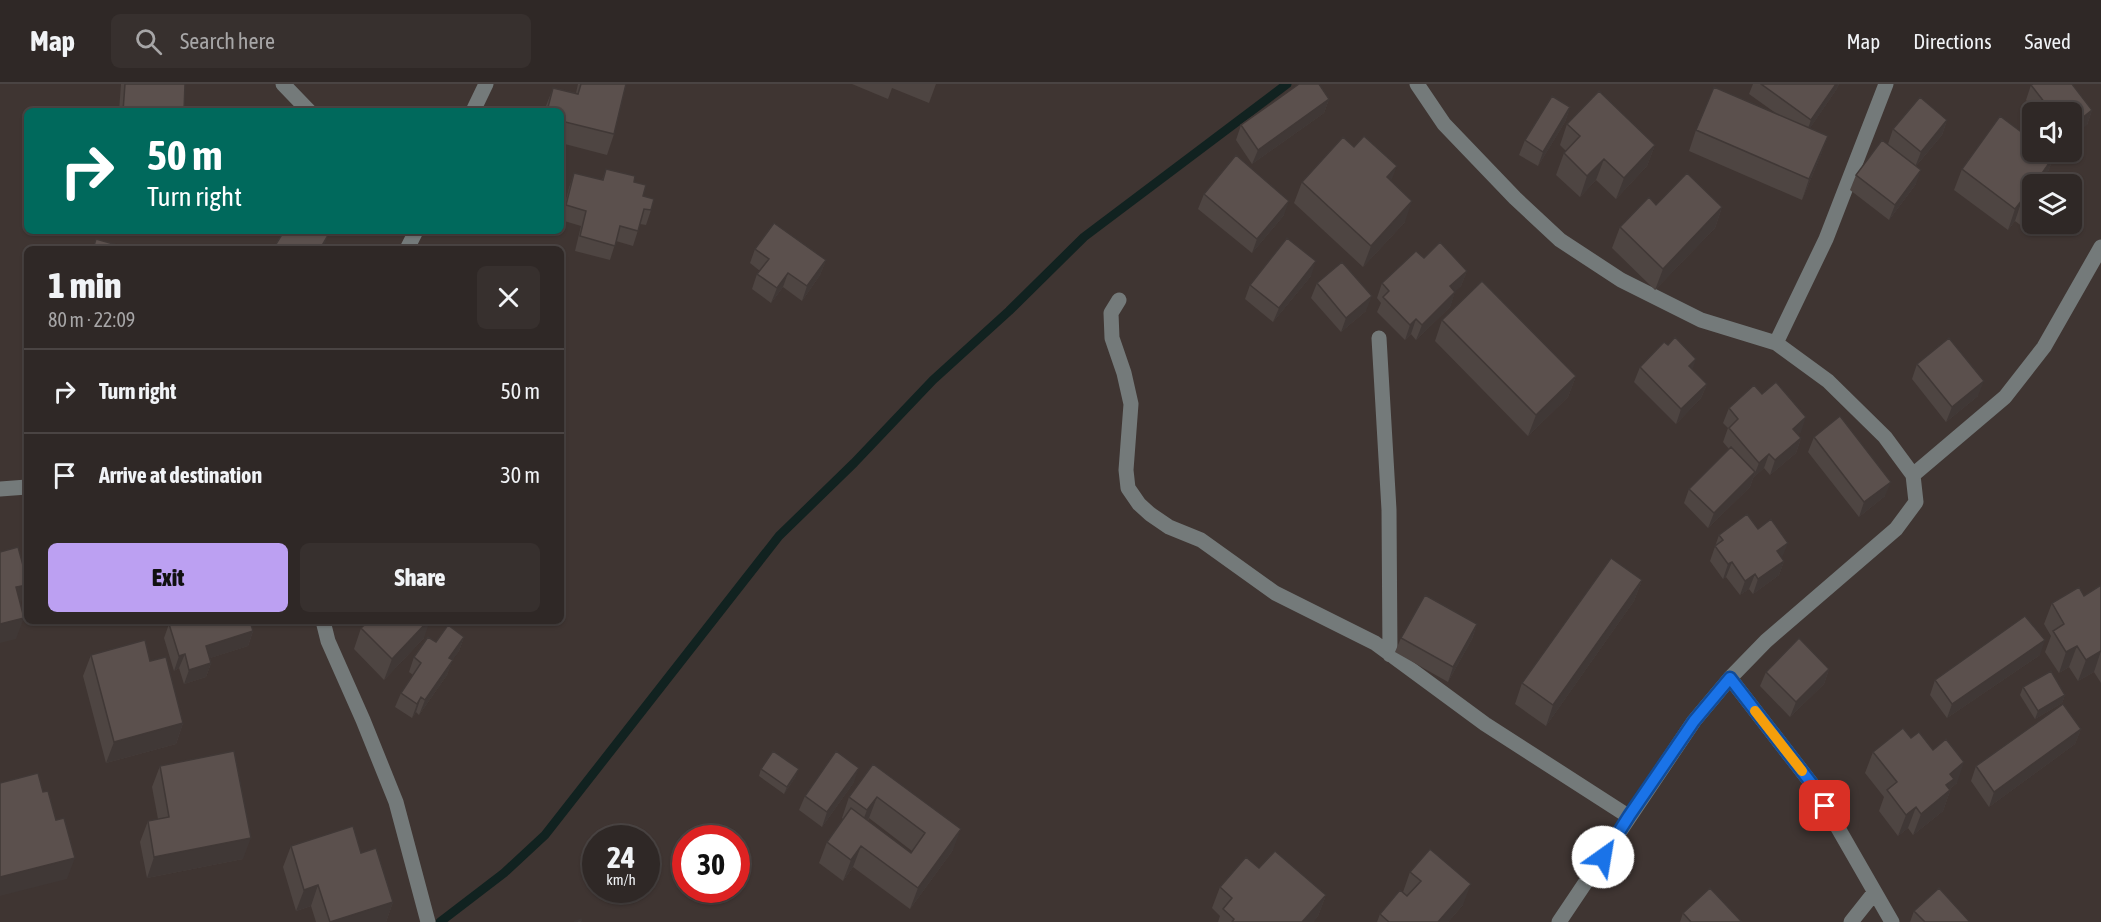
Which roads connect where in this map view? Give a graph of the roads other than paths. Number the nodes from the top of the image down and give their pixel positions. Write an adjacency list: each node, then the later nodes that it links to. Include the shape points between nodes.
1 (283, 84): 5 (street)
2 (486, 84): 6 (street)
3 (1418, 84): 10 (street, via 1443,124 1560,240 1621,280 1701,320)
4 (1886, 84): 10 (street, via 1826,239)
5 (306, 108)
6 (474, 108)
7 (2101, 247): 11 (street, via 2044,347 2005,397)
8 (1119, 300): 15 (street, via 1111,313 1112,338 1131,404 1128,488 1139,504 1169,527 1201,540 1275,593)
9 (1379, 338): 15 (street, via 1389,510)
10 (1776, 343): 11 (street, via 1828,381 1885,437)
11 (1913, 475): 16 (street, via 1916,502 1896,529 1766,641)
12 (24, 487): 13 (street)
13 (0, 489)
14 (324, 624): 19 (street, via 396,802)
15 (1390, 655): 17 (street, via 1485,724)
16 (1730, 678): 17 (street, via 1694,721); 18 (street, via 1815,788)
17 (1629, 816): 20 (street)
18 (1874, 893): 21 (street); 22 (street)
19 (428, 922)
20 (1559, 922)
21 (1851, 922)
22 (1892, 922)

